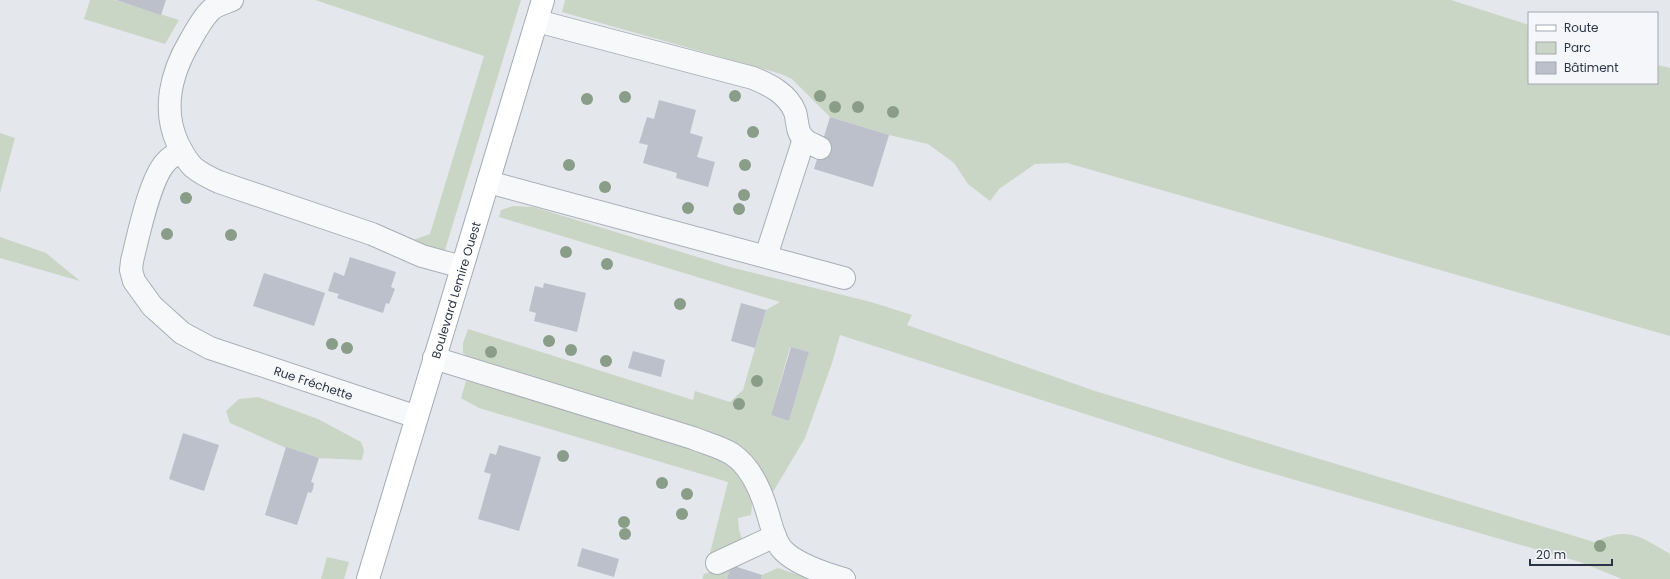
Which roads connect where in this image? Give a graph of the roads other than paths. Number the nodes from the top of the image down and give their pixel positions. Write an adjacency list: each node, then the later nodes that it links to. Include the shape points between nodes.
1 (232, 0): 4 (street, via 210,10 177,67 169,98 170,117 174,135)
2 (543, 0): 3 (main road, Boulevard Lemire Ouest)
3 (536, 21): 5 (main road, Boulevard Lemire Ouest); 6 (street, via 753,78 783,94 795,112 798,129 812,143)
4 (182, 152): 7 (street, via 192,166 219,182 357,229 422,256); 10 (street, Rue Fréchette, via 166,162 159,171 132,260 134,281 152,306 182,333 210,348)
5 (488, 182): 6 (street); 7 (main road, Boulevard Lemire Ouest)
6 (766, 256): 8 (street)
7 (462, 267): 9 (main road, Boulevard Lemire Ouest)
8 (844, 278)
9 (434, 358): 10 (main road, Boulevard Lemire Ouest); 11 (street, via 693,438 732,454 746,468 757,487)
10 (417, 417): 13 (main road, Boulevard Lemire Ouest)
11 (775, 536): 12 (street); 14 (street, via 782,548 800,562 825,574)
12 (717, 563)
13 (368, 579)
14 (844, 579)

